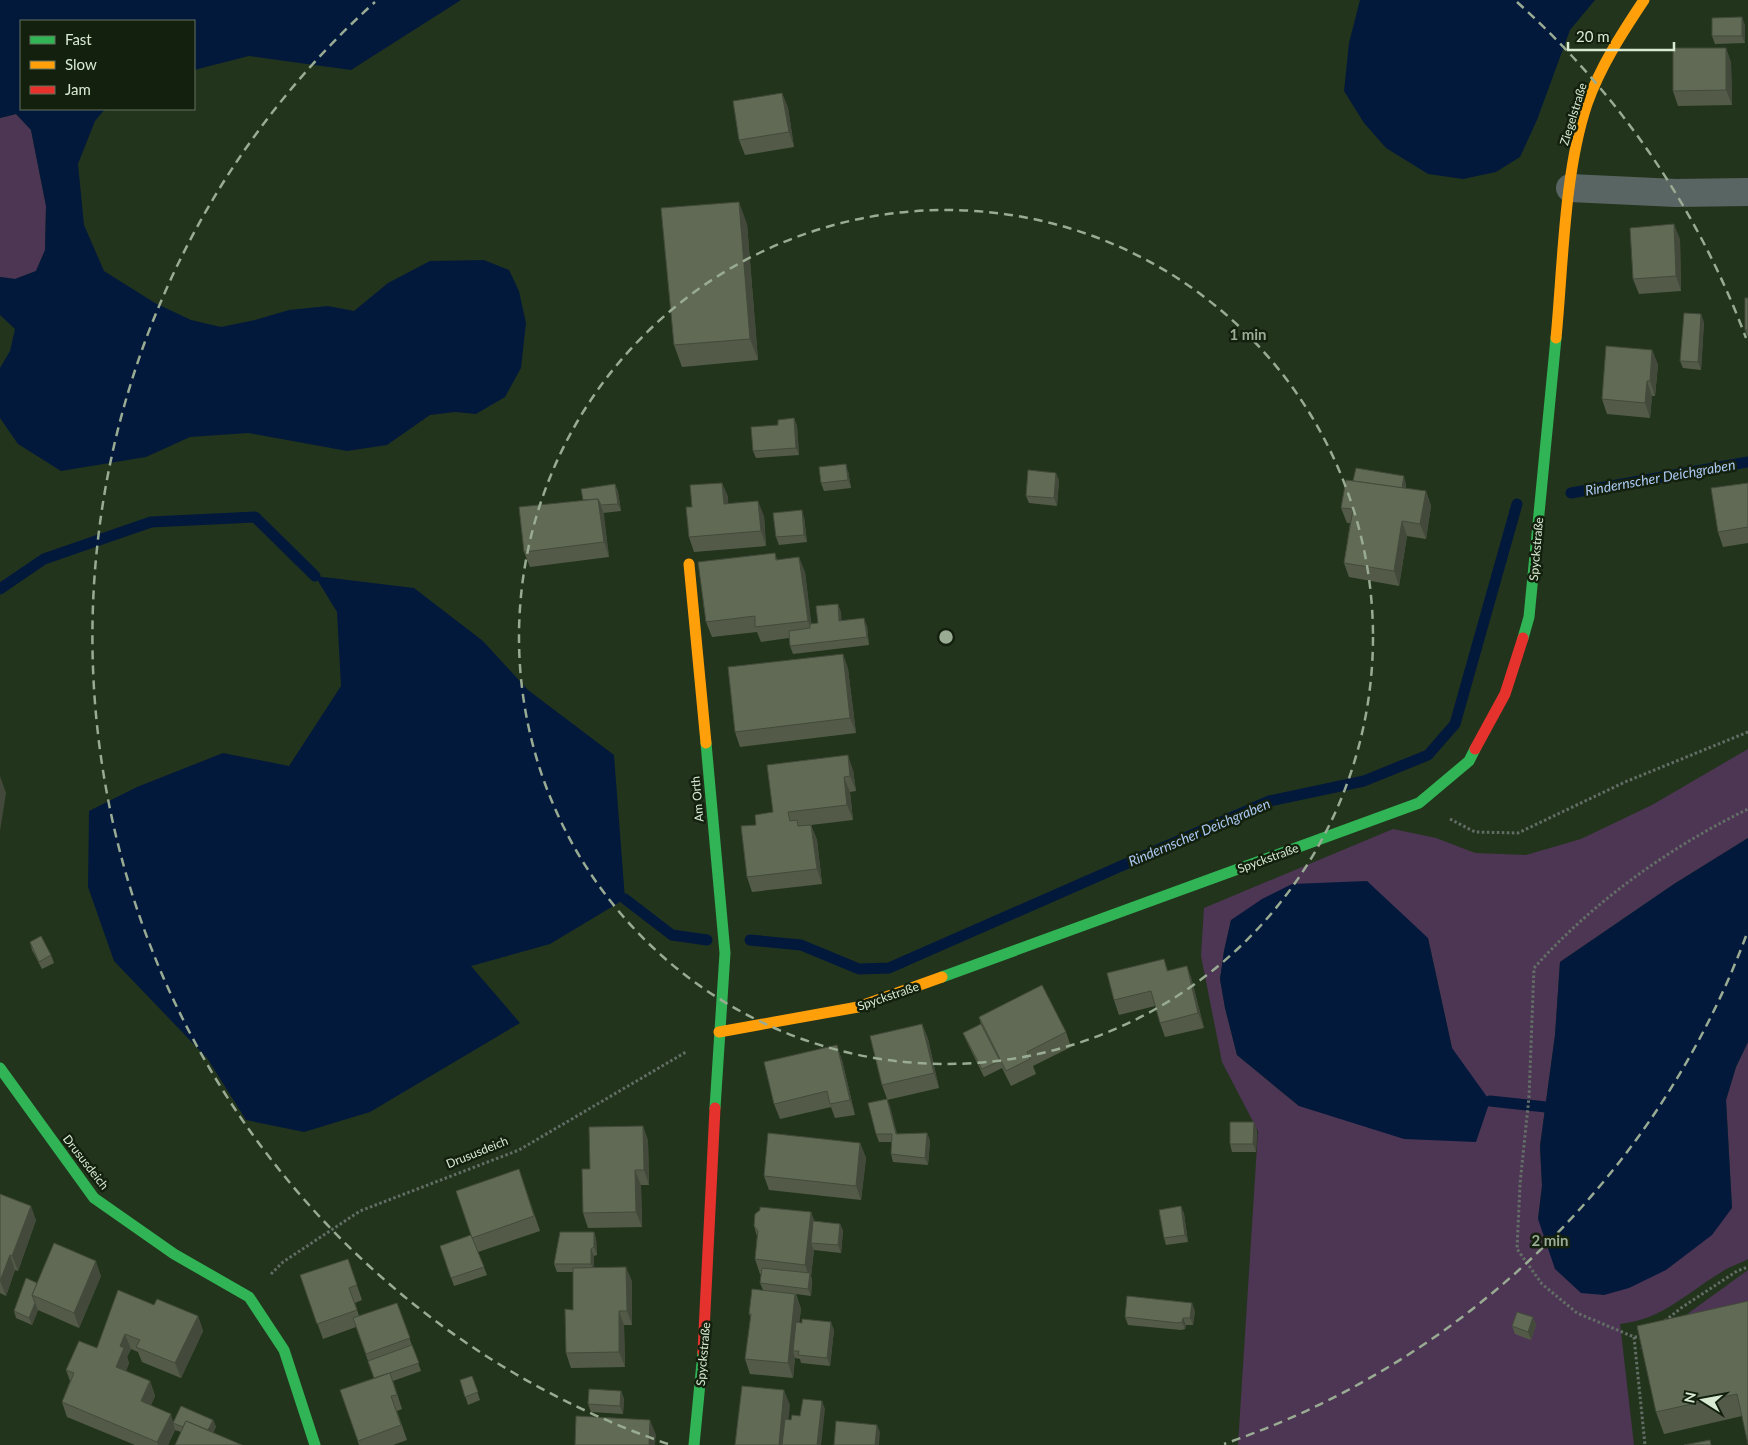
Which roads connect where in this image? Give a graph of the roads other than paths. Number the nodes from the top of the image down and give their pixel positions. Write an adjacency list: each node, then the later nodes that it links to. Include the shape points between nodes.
1 (1644, 0): 2 (street, Ziegelstraße, via 1621,35 1591,95 1577,143)
2 (1570, 188): 3 (street, via 1676,193); 5 (street, Spyckstraße, via 1529,617 1505,694 1469,761 1420,803 858,1007)
3 (1748, 192)
4 (689, 564): 5 (street, Am Orth, via 725,953)
5 (719, 1032): 8 (street, Spyckstraße, via 706,1320)
6 (0, 1068): 7 (street, Drususdeich, via 94,1198 174,1254 249,1297 284,1350)
7 (315, 1445)
8 (694, 1445)

